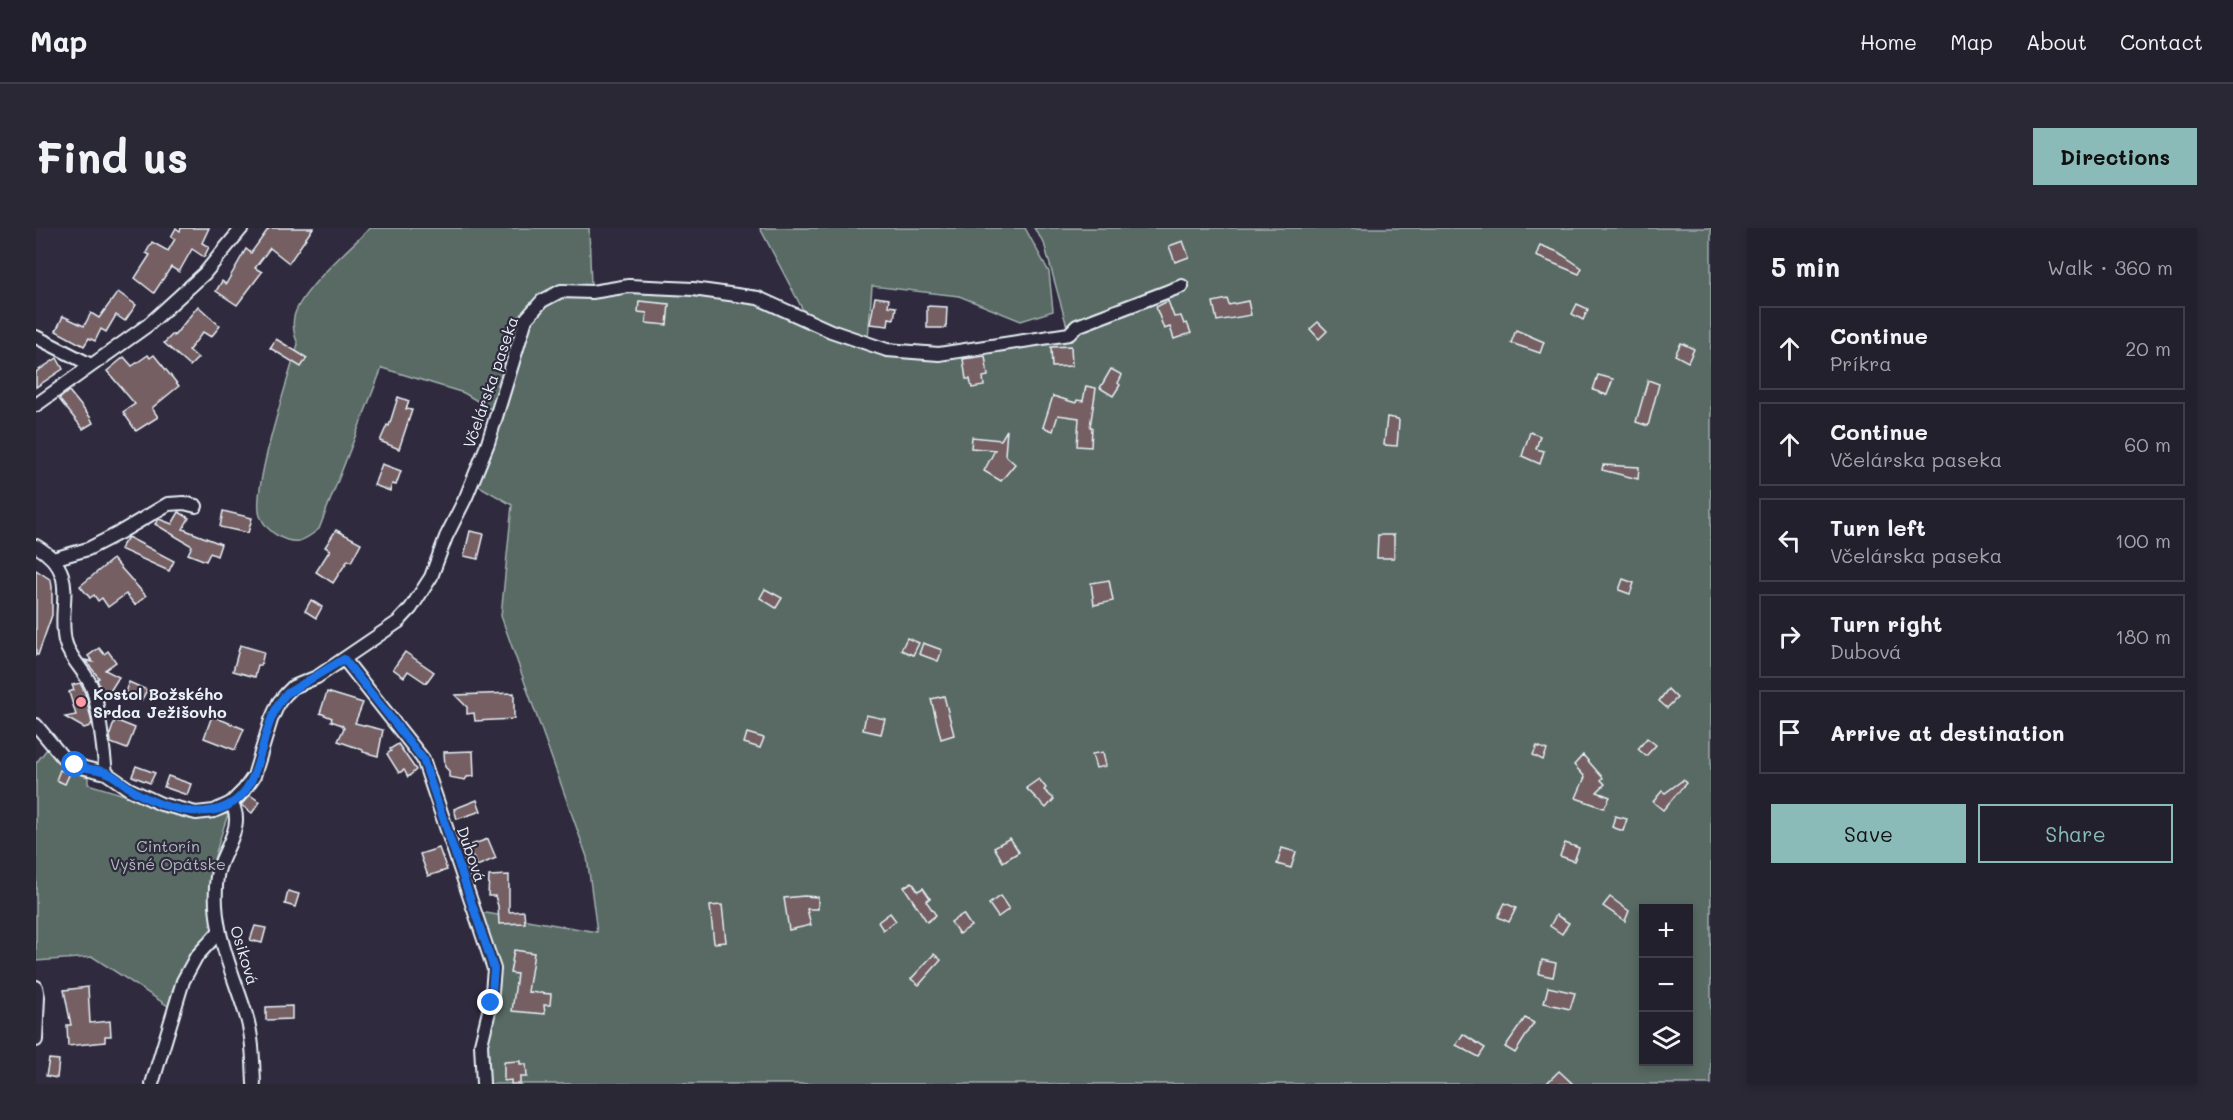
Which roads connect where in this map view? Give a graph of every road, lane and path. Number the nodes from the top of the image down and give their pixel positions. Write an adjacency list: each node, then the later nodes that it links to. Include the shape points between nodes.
1 (242, 228): 4 (street, via 183,294 148,325)
2 (1182, 286): 9 (street, Včelárska paseka, via 1077,326 1070,334 939,354 886,350 831,331 758,298 629,286 592,292 561,291 542,301 526,319 488,443 431,577 398,622)
3 (36, 337): 4 (street)
4 (91, 365): 5 (street)
5 (36, 405)
6 (196, 506): 8 (street, via 168,504 88,549)
7 (36, 546): 8 (street)
8 (53, 559): 11 (street, via 63,574 65,644 93,689)
9 (344, 659): 12 (street, Včelárska paseka, via 293,687 279,702 254,776); 18 (street, Dubová, via 423,759 494,969 481,1044)
10 (36, 725): 11 (street, via 65,760)
11 (106, 772): 12 (street, via 129,789 184,811 214,811)
12 (231, 803): 13 (street, Osiková, via 237,824 218,872)
13 (218, 933): 16 (street, via 196,957 183,981); 17 (street, Osiková, via 247,1018)
14 (36, 987): 15 (street)
15 (36, 1040)
16 (152, 1084)
17 (254, 1084)
18 (483, 1084)

